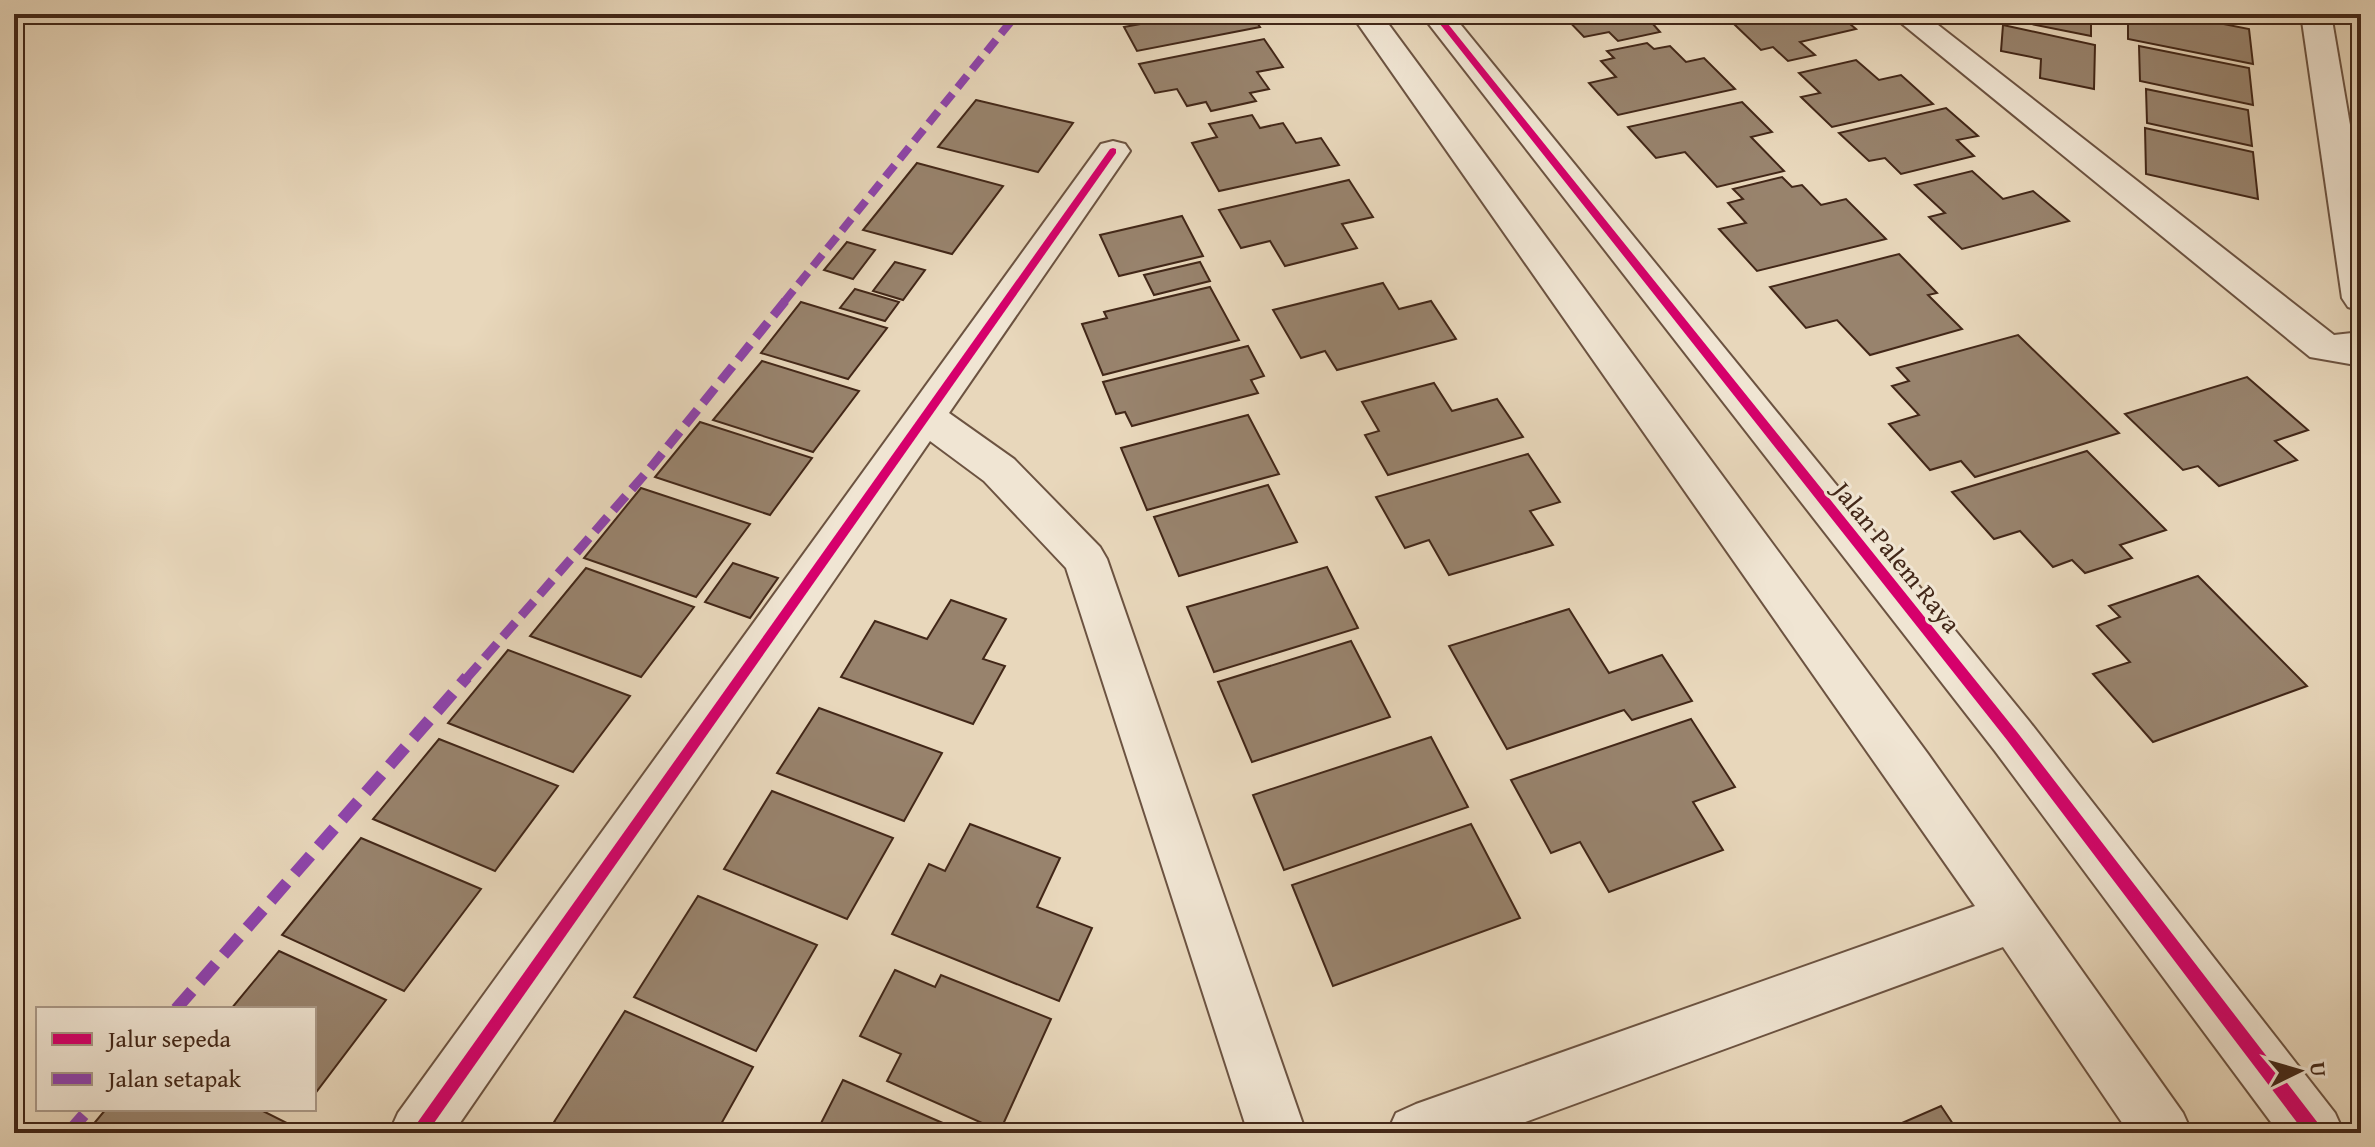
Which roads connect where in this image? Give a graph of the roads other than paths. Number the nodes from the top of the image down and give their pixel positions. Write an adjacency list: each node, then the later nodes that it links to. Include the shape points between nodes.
1 (1366, 14): 10 (street)
2 (1436, 14): 15 (street, Jalan Palem Raya, via 2012,736)
3 (1905, 14): 5 (street)
4 (2316, 14): 7 (street)
5 (1940, 27): 8 (street, via 2324,347)
6 (1113, 151): 9 (street)
7 (2361, 298)
8 (2361, 346)
9 (923, 415): 11 (street); 12 (street, via 999,470 1085,559)
10 (2014, 918): 13 (street); 14 (street)
11 (418, 1133)
12 (1277, 1133)
13 (1416, 1133)
14 (2163, 1133)
15 (2315, 1133)

